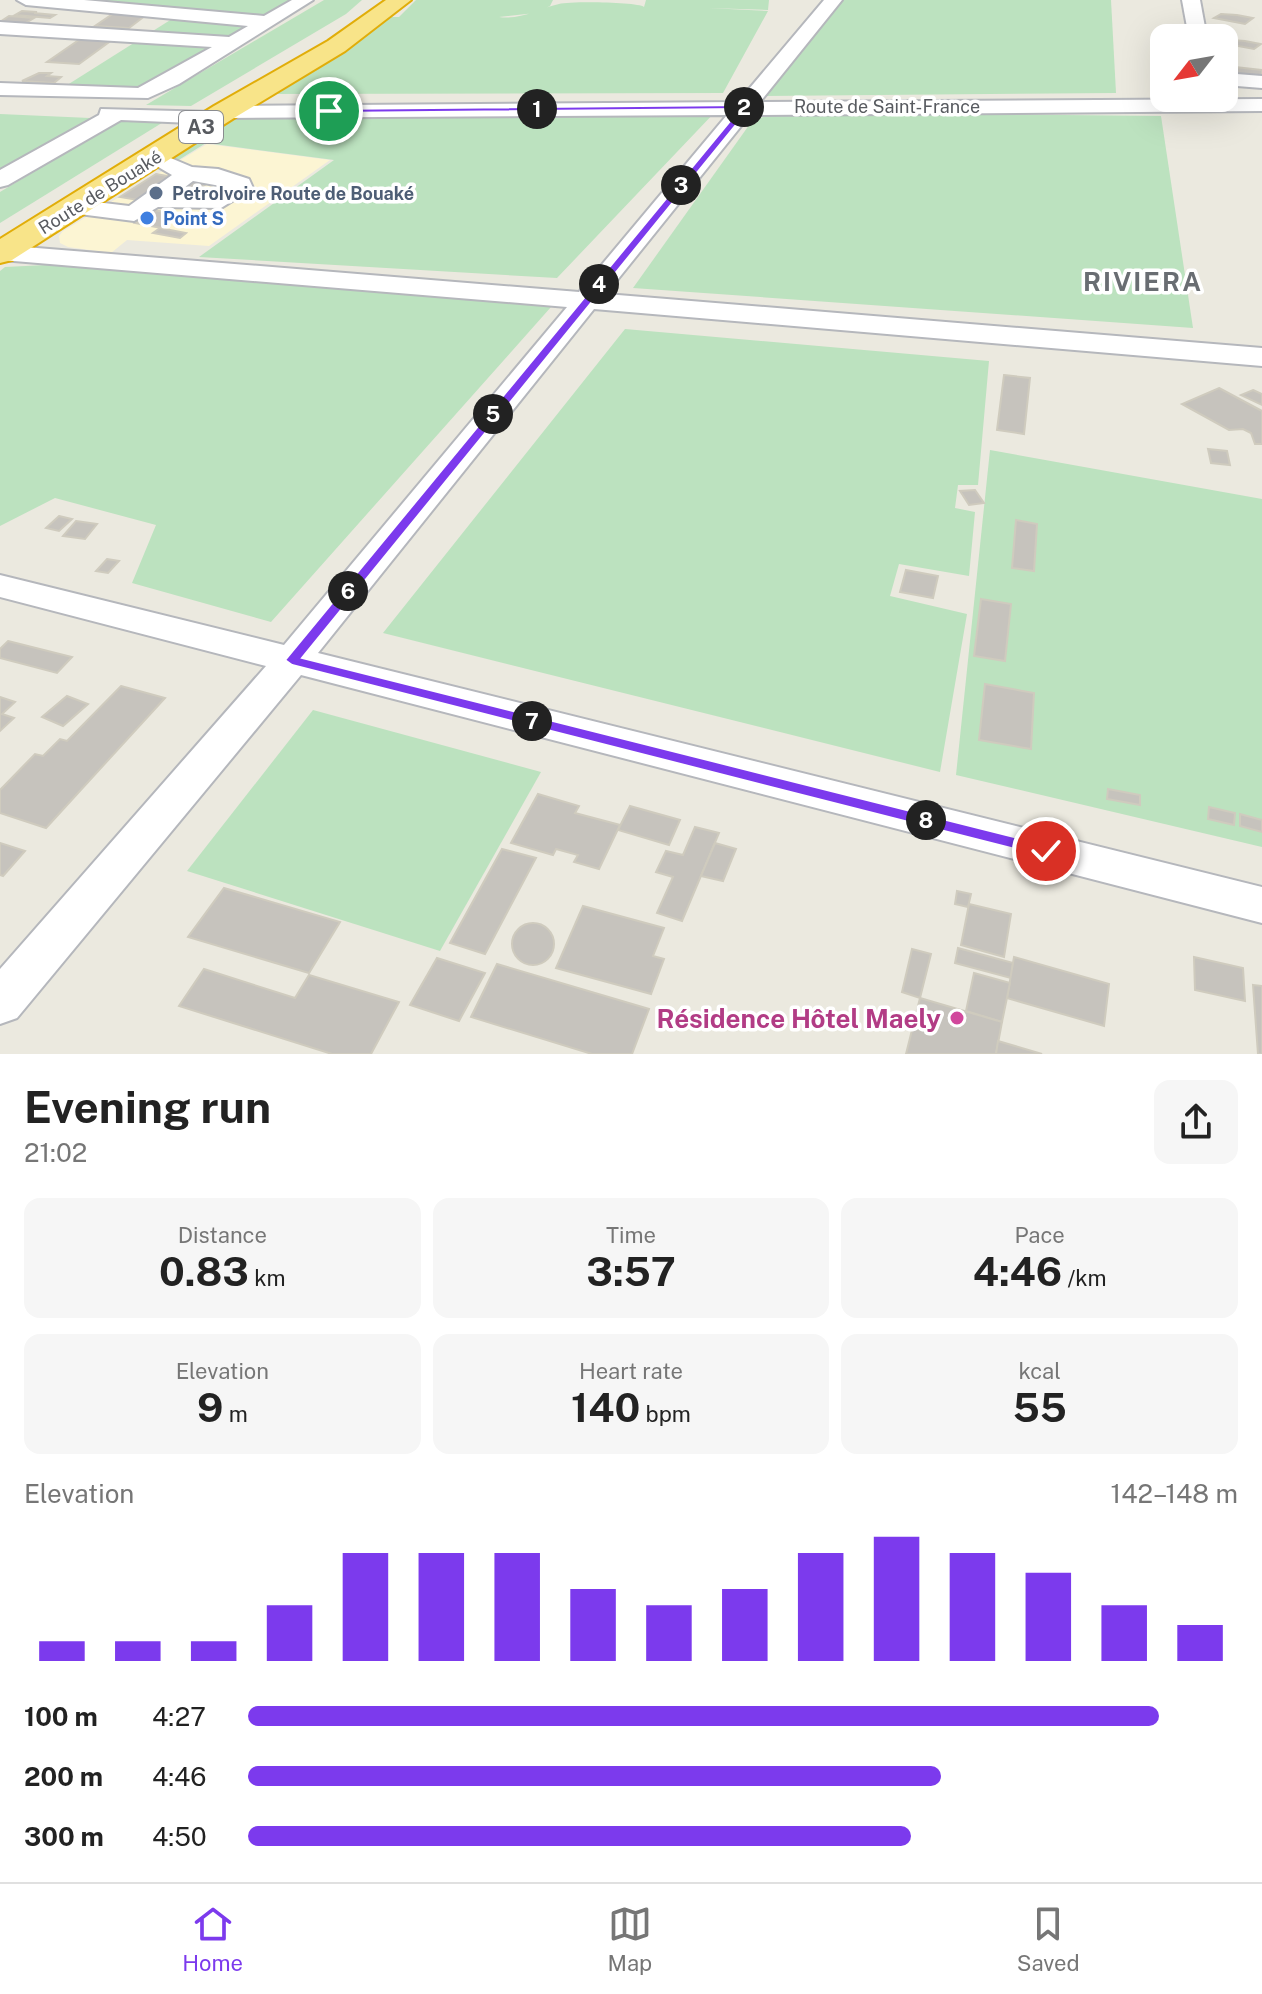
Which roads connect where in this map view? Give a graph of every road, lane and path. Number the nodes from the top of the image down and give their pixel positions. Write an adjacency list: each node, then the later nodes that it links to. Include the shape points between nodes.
1 (26, 0): 6 (street)
2 (304, 0): 6 (street)
3 (400, 0): 19 (highway, Route de Bouaké / A3, via 333,49)
4 (833, 0): 16 (street)
5 (1191, 0): 7 (street)
6 (266, 22): 9 (street)
7 (1195, 24)
8 (0, 28): 9 (street)
9 (232, 43): 11 (street)
10 (0, 69): 11 (street)
11 (172, 80): 14 (street, via 129,96)
12 (1238, 80): 13 (street)
13 (1262, 82)
14 (0, 89)
15 (1262, 105): 16 (street, Route de Saint-France)
16 (746, 107): 19 (street, Route de Saint-France); 26 (street)
17 (0, 110): 18 (street, Route de Saint-France)
18 (118, 113): 19 (street, Route de Saint-France); 22 (street)
19 (220, 115): 20 (highway, Route de Bouaké / A3)
20 (154, 158): 21 (street); 24 (highway, Route de Bouaké / A3)
21 (188, 174): 23 (street); 23 (street, via 226,177 241,188 213,203)
22 (0, 180)
23 (153, 200): 24 (street, via 134,214)
24 (79, 207): 25 (highway, Route de Bouaké / A3)
25 (1, 252): 26 (street)
26 (586, 300): 27 (street); 29 (street)
27 (1262, 357)
28 (0, 586): 29 (street)
29 (292, 660): 30 (street); 31 (street)
30 (1262, 905)
31 (0, 1003)

